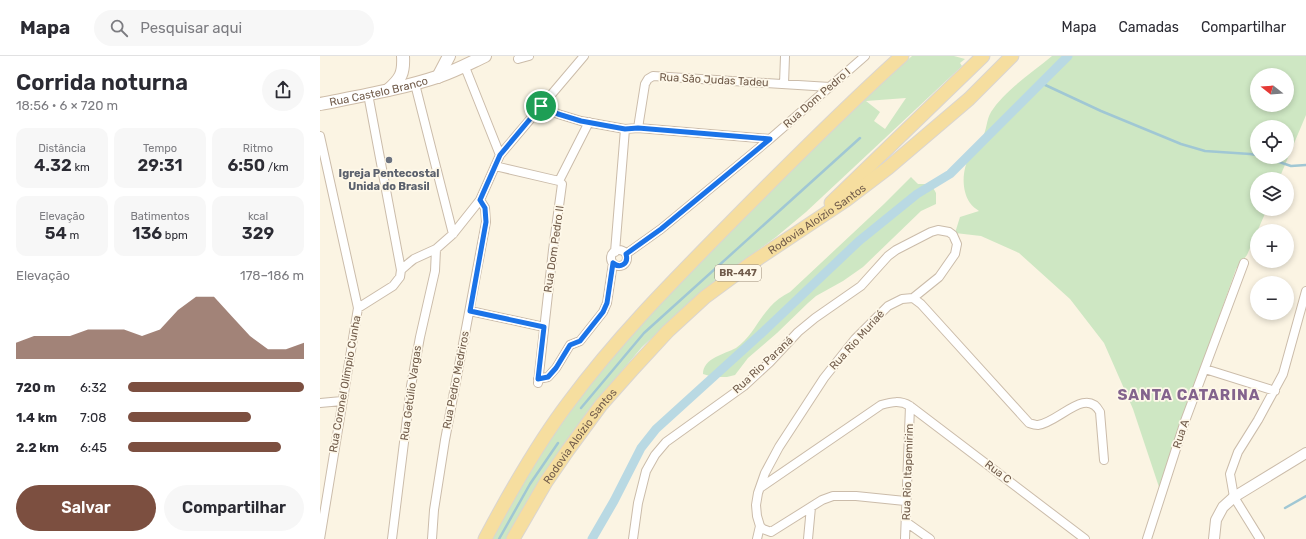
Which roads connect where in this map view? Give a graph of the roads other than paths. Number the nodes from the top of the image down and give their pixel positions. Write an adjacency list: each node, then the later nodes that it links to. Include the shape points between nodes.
1 (403, 56): 17 (main road, via 403,70 397,82)
2 (449, 56): 13 (main road)
3 (485, 56): 12 (main road, Rua Castelo Branco)
4 (529, 56): 10 (street)
5 (584, 56): 20 (street)
6 (786, 56): 15 (street)
7 (865, 56): 16 (street, Rua Dom Pedro I)
8 (983, 56): 30 (main road)
9 (1012, 56): 30 (main road, Rodovia Aloízio Santos / BR-447, via 969,99 888,168)
10 (518, 59)
11 (896, 59): 59 (main road, via 703,250 630,328 573,396 547,433)
12 (463, 66): 13 (main road, Rua Castelo Branco); 26 (street)
13 (438, 77): 14 (main road, Rua Castelo Branco)
14 (415, 84): 17 (main road, Rua Castelo Branco); 31 (street)
15 (784, 84): 16 (street, Rua São Judas Tadeu); 22 (street, Rua São Judas Tadeu, via 653,76 645,84)
16 (830, 87): 25 (street, Rua Dom Pedro I)
17 (387, 90): 18 (main road, Rua Castelo Branco)
18 (368, 94): 19 (main road, Rua Castelo Branco); 37 (street)
19 (320, 104)
20 (541, 106): 21 (street, via 558,114); 26 (street)
21 (589, 122): 23 (street); 28 (street)
22 (638, 128): 23 (street); 25 (street)
23 (625, 129): 33 (street)
24 (320, 136): 40 (street, Rua Coronel Olímpio Cunha)
25 (770, 139): 34 (street, Rua Dom Pedro I, via 661,229)
26 (500, 155): 27 (street)
27 (495, 166): 28 (street); 29 (street)
28 (559, 181): 42 (street, Rua Dom Pedro II, via 562,189)
29 (480, 200): 31 (street); 41 (street, Rua Pedro Medriros, via 485,208 486,222)
30 (804, 229): 60 (main road, Rodovia Aloízio Santos / BR-447, via 705,297 663,336 601,405 546,482)
31 (453, 234): 32 (street)
32 (436, 249): 37 (street, via 414,259); 57 (street, Rua Getúlio Vargas, via 435,272 411,386)
33 (615, 252): 34 (street, via 619,250); 35 (street, via 611,259)
34 (626, 254): 35 (street, via 626,262 623,265)
35 (613, 263): 42 (street, Rua Dom Pedro II, via 607,303 603,312 580,341 570,345 548,377 538,381)
36 (1244, 263): 43 (street, Rua A)
37 (401, 270): 40 (street, via 394,286)
38 (1306, 291): 44 (street, via 1283,374)
39 (913, 298): 49 (street, via 1029,423 1044,424 1080,404 1091,402 1096,406 1100,412); 50 (street, Rua Rio Muriaé, via 902,299 888,306 855,339 824,378 779,448); 61 (street, Rua Rio Paraná, via 939,277 955,254 956,240 949,232 932,232 896,250 861,286 798,332 744,386 666,442 646,471)
40 (358, 308): 45 (street, Rua Coronel Olímpio Cunha)
41 (470, 311): 42 (street); 58 (street, Rua Pedro Medriros, via 445,440)
42 (544, 327)
43 (1205, 369): 44 (street); 67 (street, Rua A)
44 (1275, 391): 51 (street, via 1238,452 1230,474)
45 (342, 400): 46 (street); 56 (street, Rua Coronel Olímpio Cunha)
46 (320, 403)
47 (910, 406): 50 (street, via 900,402 881,405); 52 (street, Rua Rio Itapemirim); 66 (street, Rua C)
48 (1306, 452): 51 (street)
49 (1104, 460)
50 (760, 488): 55 (street, Rua Rio Muriaé, via 756,505)
51 (1234, 497): 68 (street, via 1223,507 1216,520); 69 (street)
52 (905, 501): 53 (street, via 833,496); 54 (street, Rua Rio Itapemirim)
53 (811, 507): 55 (street, via 771,532); 63 (street)
54 (906, 522): 64 (street, Rua Rio Itapemirim); 65 (street)
55 (760, 526): 62 (street)
56 (320, 539)
57 (392, 539)
58 (432, 539)
59 (485, 539)
60 (513, 539)
61 (633, 539)
62 (757, 539)
63 (808, 539)
64 (905, 539)
65 (930, 539)
66 (1085, 539)
67 (1146, 539)
68 (1214, 539)
69 (1260, 539)

